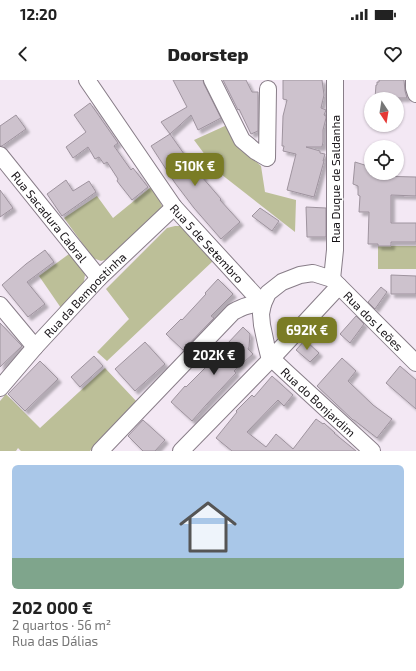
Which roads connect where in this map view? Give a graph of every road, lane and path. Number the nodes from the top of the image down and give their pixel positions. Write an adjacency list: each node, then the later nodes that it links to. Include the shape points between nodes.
1 (87, 80): 8 (street, Rua 5 de Setembro)
2 (212, 80): 5 (street, via 242,140 267,158)
3 (336, 80): 10 (street, Rua Duque de Saldanha)
4 (414, 80): 6 (street)
5 (268, 89)
6 (416, 94)
7 (0, 155): 9 (street, Rua Sacadura Cabral)
8 (174, 207): 9 (street, Rua da Bempostinha); 11 (street, Rua 5 de Setembro)
9 (99, 278): 13 (street, Rua da Bempostinha)
10 (336, 282): 11 (street, via 313,273 300,275 282,282 268,293); 14 (street); 15 (street, Rua dos Leões)
11 (263, 304): 14 (street, Rua do Bonjardim, via 260,314 269,356); 17 (street, via 250,304 232,312)
12 (0, 305): 13 (street)
13 (35, 347): 16 (street, Rua da Bempostinha)
14 (272, 358): 18 (street); 19 (street, Rua do Bonjardim)
15 (416, 363)
16 (0, 388)
17 (100, 451)
18 (181, 451)
19 (372, 451)

